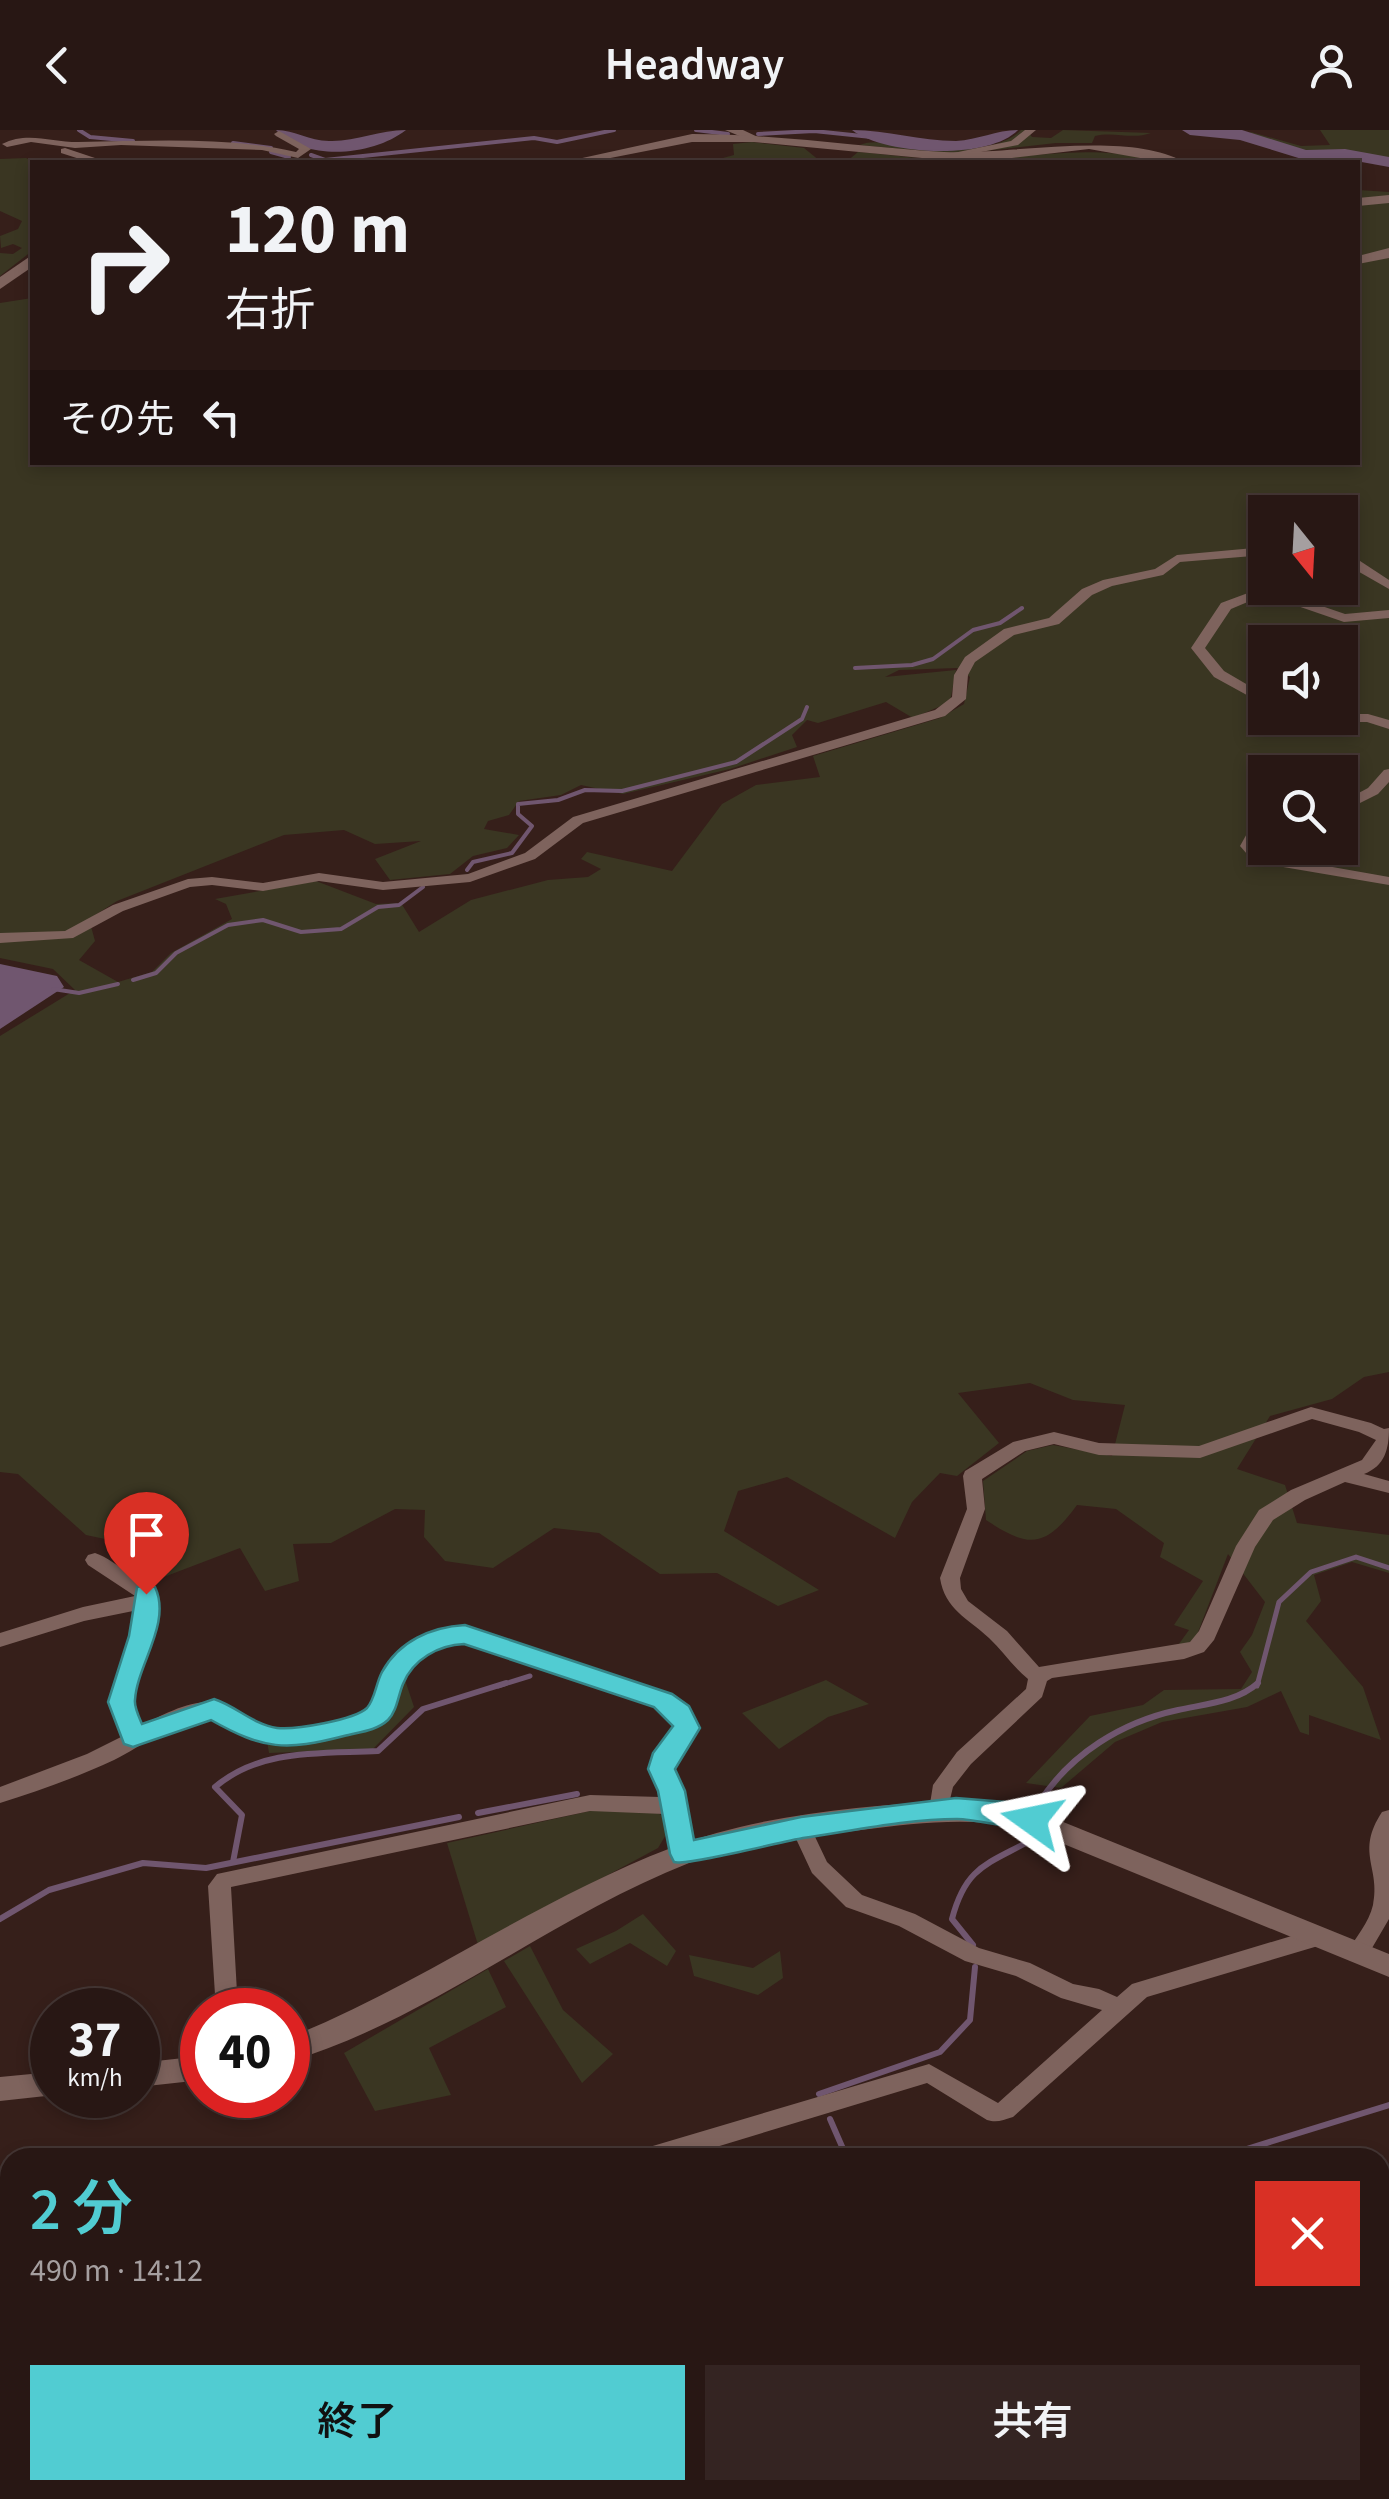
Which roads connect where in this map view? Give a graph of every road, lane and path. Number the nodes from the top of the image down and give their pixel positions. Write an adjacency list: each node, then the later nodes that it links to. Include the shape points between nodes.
1 (731, 130): 4 (street)
2 (1031, 130): 6 (street, via 1014,143)
3 (283, 132): 7 (street, via 306,149)
4 (754, 138): 6 (main road); 9 (main road, via 692,138)
5 (3, 144): 7 (street, via 30,139 262,147); 8 (street)
6 (943, 156): 10 (main road, via 1089,146)
7 (301, 159)
8 (93, 160)
9 (581, 160)
10 (1170, 160)
11 (1360, 187): 12 (main road)
12 (1389, 190)
13 (1389, 199): 14 (main road)
14 (1360, 202)
15 (1389, 253): 16 (main road)
16 (1360, 260)
17 (30, 262): 18 (main road)
18 (0, 284)
19 (1248, 553): 30 (street, via 1177,559 1160,572 1098,587 1054,621 1009,632 970,660 959,699 940,713 578,820 530,856 492,872 384,886 318,877 263,887 188,884 118,908 82,931)
20 (1358, 567): 21 (street)
21 (1389, 585)
22 (1389, 614): 23 (street, via 1344,618 1276,596 1226,606 1198,648 1219,674)
23 (1248, 691)
24 (1358, 718): 25 (street)
25 (1389, 725)
26 (1389, 773): 27 (street)
27 (1358, 799)
28 (1292, 865): 29 (street)
29 (1389, 880)
30 (0, 938)
31 (1388, 1436): 32 (street, via 1369,1465); 37 (street, via 1311,1413 1181,1454 1034,1440 972,1476 976,1509 950,1590 966,1615 999,1635)
32 (1349, 1476): 33 (street); 37 (street, via 1266,1515 1197,1647 1078,1664)
33 (1389, 1487)
34 (95, 1560): 35 (street)
35 (148, 1600): 36 (street); 38 (street, via 121,1702)
36 (0, 1640)
37 (1038, 1677): 41 (street, via 1035,1692 943,1785)
38 (133, 1737): 39 (street, via 105,1755); 40 (street, via 214,1709 278,1738 368,1720 380,1711 393,1675 418,1648 465,1634 663,1700 680,1713 687,1728 661,1769)
39 (0, 1795)
40 (674, 1806): 44 (street); 48 (street, via 590,1803 224,1880 219,1886)
41 (939, 1810): 43 (street); 45 (street, via 1032,1820)
42 (1389, 1818): 46 (street, via 1376,1846 1384,1903)
43 (801, 1828): 44 (street); 49 (street, via 819,1867 854,1902)
44 (683, 1854): 50 (street, via 528,1929 386,2010)
45 (1318, 1937): 46 (street); 49 (street, via 1140,1990)
46 (1357, 1954): 47 (street)
47 (1389, 1966)
48 (226, 1988)
49 (1119, 2009): 53 (street, via 996,2113 929,2073)
50 (310, 2041)
51 (30, 2086): 52 (street)
52 (0, 2089)
53 (679, 2148)

